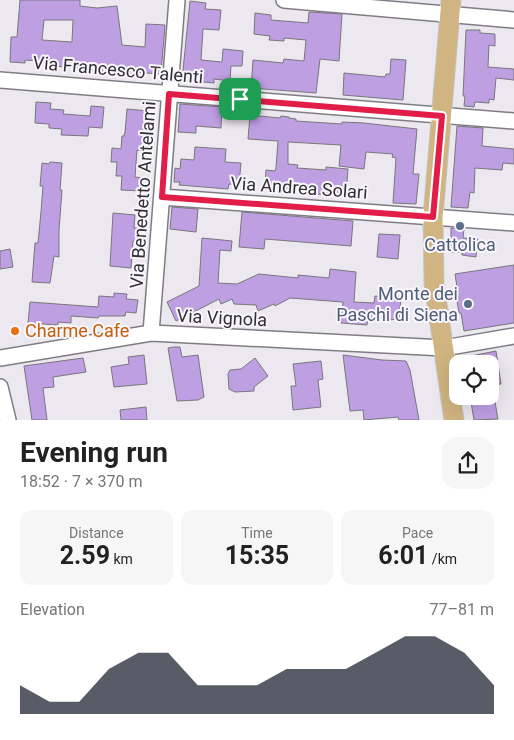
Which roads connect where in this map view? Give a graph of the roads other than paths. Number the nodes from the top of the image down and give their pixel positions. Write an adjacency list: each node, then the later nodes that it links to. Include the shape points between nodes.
1 (176, 0): 6 (street, Via Benedetto Antelami)
2 (284, 0): 3 (street)
3 (450, 8): 4 (street); 7 (main road)
4 (514, 20)
5 (0, 80): 6 (street, Via Francesco Talenti)
6 (169, 94): 7 (street, Via Francesco Talenti); 9 (street, Via Benedetto Antelami)
7 (442, 116): 8 (street, Via Francesco Talenti); 10 (main road)
8 (514, 121)
9 (162, 197): 10 (street, Via Andrea Solari); 12 (street, Via Benedetto Antelami)
10 (433, 217): 11 (street, Via Andrea Solari); 14 (main road, via 434,284)
11 (514, 223)
12 (150, 333): 14 (street, Via Vignola); 15 (street, Via Vignola)
13 (514, 336): 14 (street, Via Vignola)
14 (444, 348): 18 (main road)
15 (0, 358)
16 (0, 387): 17 (street)
17 (8, 420)
18 (454, 420)

